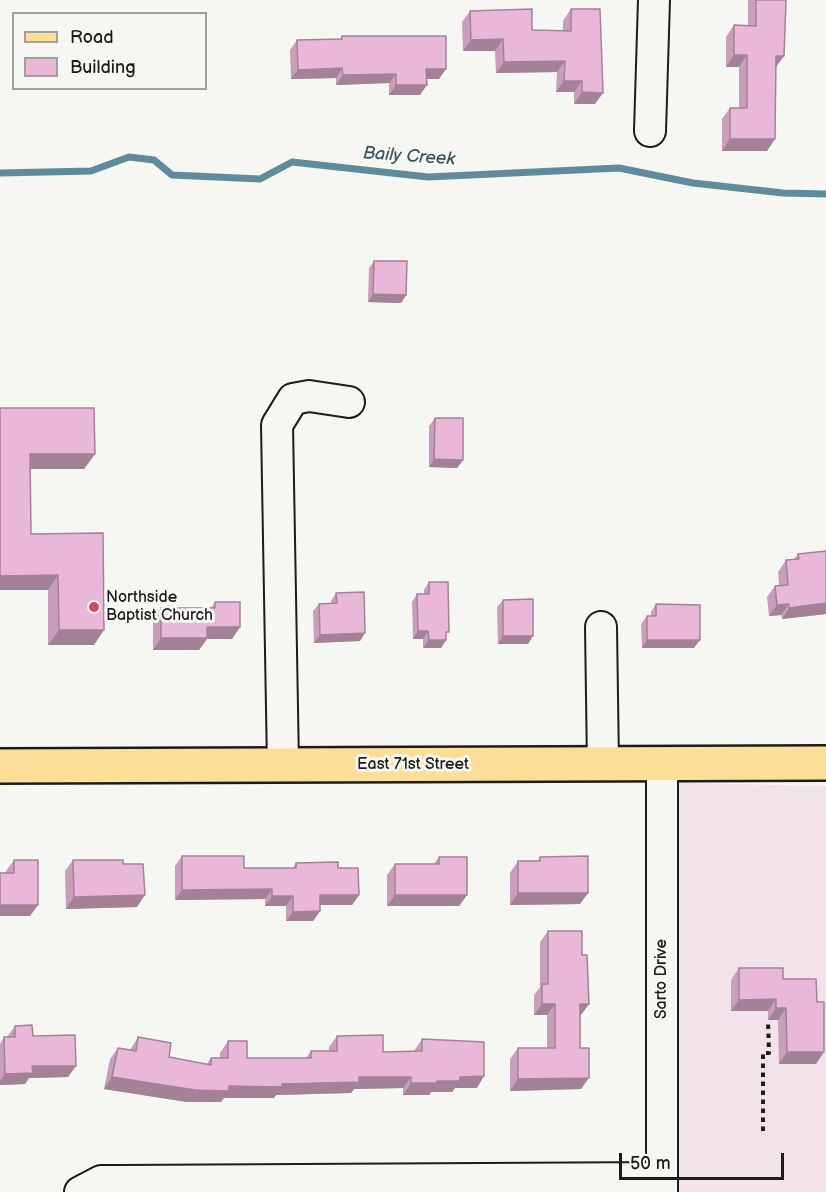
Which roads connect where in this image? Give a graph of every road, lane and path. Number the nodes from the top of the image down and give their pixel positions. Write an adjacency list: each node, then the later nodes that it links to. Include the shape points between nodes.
1 (654, 0): 2 (street)
2 (650, 131)
3 (349, 402): 6 (street, via 309,396 293,399 277,425)
4 (601, 627): 7 (street)
5 (826, 763): 8 (main road, East 71st Street)
6 (283, 765): 7 (main road, East 71st Street); 9 (main road, East 71st Street)
7 (603, 765): 8 (main road, East 71st Street)
8 (662, 765): 12 (street, Sarto Drive)
9 (0, 766)
10 (768, 1020): 11 (path, via 769,1053 763,1053)
11 (763, 1131)
12 (662, 1185): 13 (street, via 101,1181)
13 (80, 1192)

